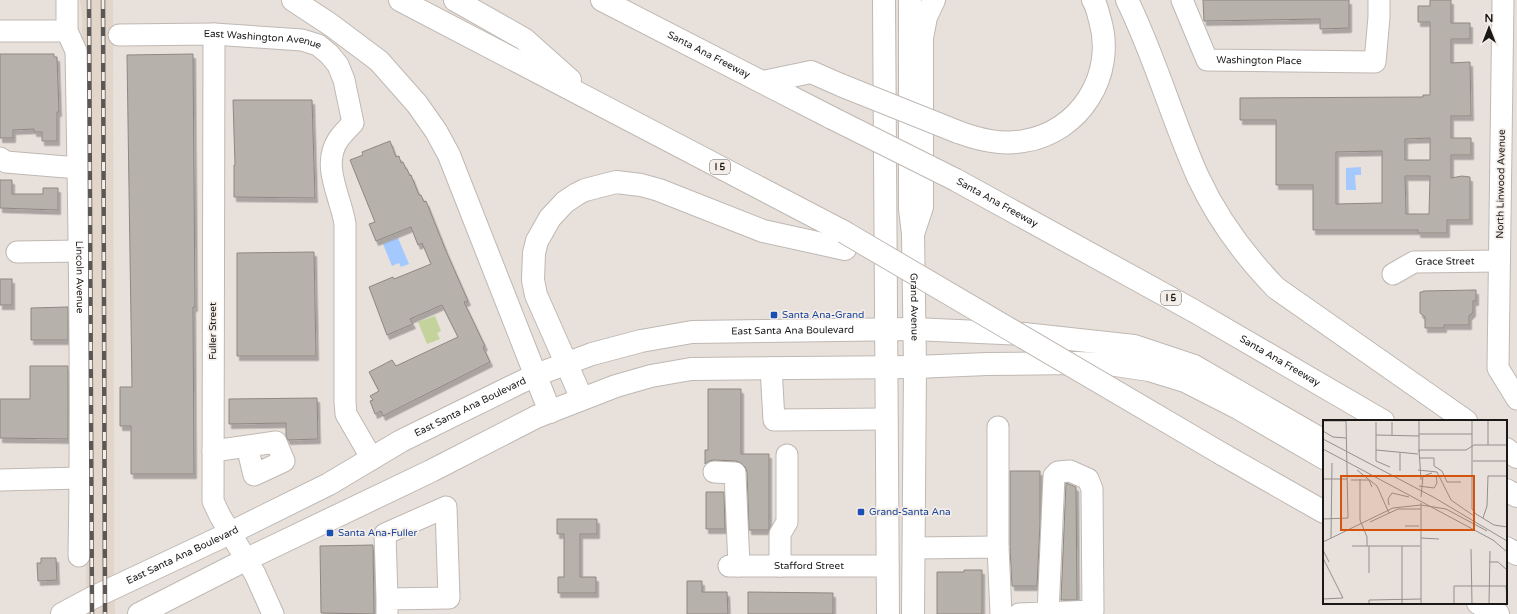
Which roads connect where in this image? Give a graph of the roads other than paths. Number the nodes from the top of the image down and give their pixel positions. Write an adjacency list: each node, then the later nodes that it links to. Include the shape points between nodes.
1 (67, 0): 15 (street, Lincoln Avenue)
2 (293, 0): 34 (main road, via 379,61 417,104 436,131 450,155)
3 (400, 0): 19 (main road, I 5)
4 (456, 0): 19 (main road, I 5, via 524,39)
5 (602, 0): 18 (main road, Santa Ana Freeway / I 5)
6 (884, 0): 28 (main road)
7 (910, 0): 22 (main road, Grand Avenue, via 910,209)
8 (934, 0): 22 (main road, via 926,17 922,38 922,207)
9 (1093, 0): 18 (main road, bridge, via 1103,30 1104,52 1096,86 1071,119 1043,136 1024,141 1005,143 981,140 811,72)
10 (1127, 0): 40 (main road, via 1199,178 1223,223 1260,271 1276,288)
11 (1182, 0): 12 (street, Washington Place, via 1207,60 1376,62)
12 (1379, 0)
13 (1503, 0): 26 (street, North Linwood Avenue)
14 (0, 31): 15 (street)
15 (67, 31): 21 (street, Lincoln Avenue, via 76,51)
16 (119, 34): 17 (street, East Washington Avenue)
17 (214, 34): 45 (street, Fuller Street); 49 (street, East Washington Avenue, via 302,40 318,45 338,64 344,80 352,123 338,139 333,150 332,178 343,209 345,224 345,402 346,414)
18 (763, 82): 39 (main road, Santa Ana Freeway / I 5, bridge, via 956,180 1194,311)
19 (596, 103): 23 (main road, I 5)
20 (0, 158): 21 (street, via 6,162)
21 (78, 168): 24 (street, Lincoln Avenue)
22 (914, 234): 29 (main road, Grand Avenue)
23 (845, 241): 30 (main road, via 764,231 641,185 616,182 586,190 556,209 542,230 534,253 533,280 536,295); 55 (main road, bridge, via 891,260)
24 (79, 251): 25 (street); 51 (street, Lincoln Avenue)
25 (17, 252)
26 (1499, 261): 27 (street, Grace Street, via 1414,262); 35 (street, North Linwood Avenue, via 1498,368)
27 (1393, 274)
28 (886, 329): 29 (main road, East Santa Ana Boulevard); 30 (main road, East Santa Ana Boulevard, via 692,332 641,341); 31 (main road)
29 (914, 329): 32 (main road, Grand Avenue); 42 (main road, East Santa Ana Boulevard, via 1024,334 1134,346 1194,366)
30 (566, 363): 34 (main road, East Santa Ana Boulevard); 36 (main road)
31 (886, 367): 32 (main road); 33 (main road); 38 (main road)
32 (915, 367): 47 (main road, via 1075,363 1110,364 1149,370 1185,381 1238,408); 58 (main road, Grand Avenue)
33 (771, 368): 36 (main road, via 684,370 616,386); 38 (street, via 774,420)
34 (536, 375): 37 (main road); 49 (main road, East Santa Ana Boulevard, via 401,441)
35 (1517, 399)
36 (582, 400): 37 (main road)
37 (550, 412): 62 (main road)
38 (887, 419): 65 (main road)
39 (1381, 420)
40 (1465, 420)
41 (998, 427): 57 (street)
42 (1323, 440)
43 (247, 446): 45 (street)
44 (1507, 450): 48 (main road)
45 (213, 451): 56 (street, Fuller Street, via 213,501)
46 (787, 455): 64 (street, via 787,522 780,534)
47 (1323, 457)
48 (1517, 457)
49 (372, 459): 56 (main road, East Santa Ana Boulevard, via 341,479)
50 (714, 472): 64 (street, Stafford Street, via 734,473 734,566)
51 (80, 478): 52 (street); 61 (street, Lincoln Avenue)
52 (0, 480)
53 (1507, 491): 54 (main road)
54 (1517, 496)
55 (1323, 511)
56 (230, 533): 62 (street, Fuller Street); 70 (main road, East Santa Ana Boulevard)
57 (998, 547): 58 (street); 75 (street)
58 (914, 548): 74 (main road, Grand Avenue)
59 (1507, 549): 60 (main road)
60 (1517, 554)
61 (79, 556)
62 (245, 560): 71 (main road); 72 (street, Fuller Street, via 255,574)
63 (1507, 563): 66 (main road)
64 (780, 566): 65 (street, Stafford Street)
65 (888, 566): 73 (main road)
66 (1517, 569)
67 (1480, 604): 78 (main road)
68 (387, 606): 68 (street, via 449,598 446,507 385,534)
69 (1083, 612): 77 (street); 77 (street, via 1092,489 1088,479 1070,471 1058,472 1054,476)
70 (62, 614)
71 (138, 614)
72 (273, 614)
73 (888, 614)
74 (913, 614)
75 (1001, 614)
76 (1019, 614): 77 (street)
77 (1048, 614)
78 (1498, 614)

